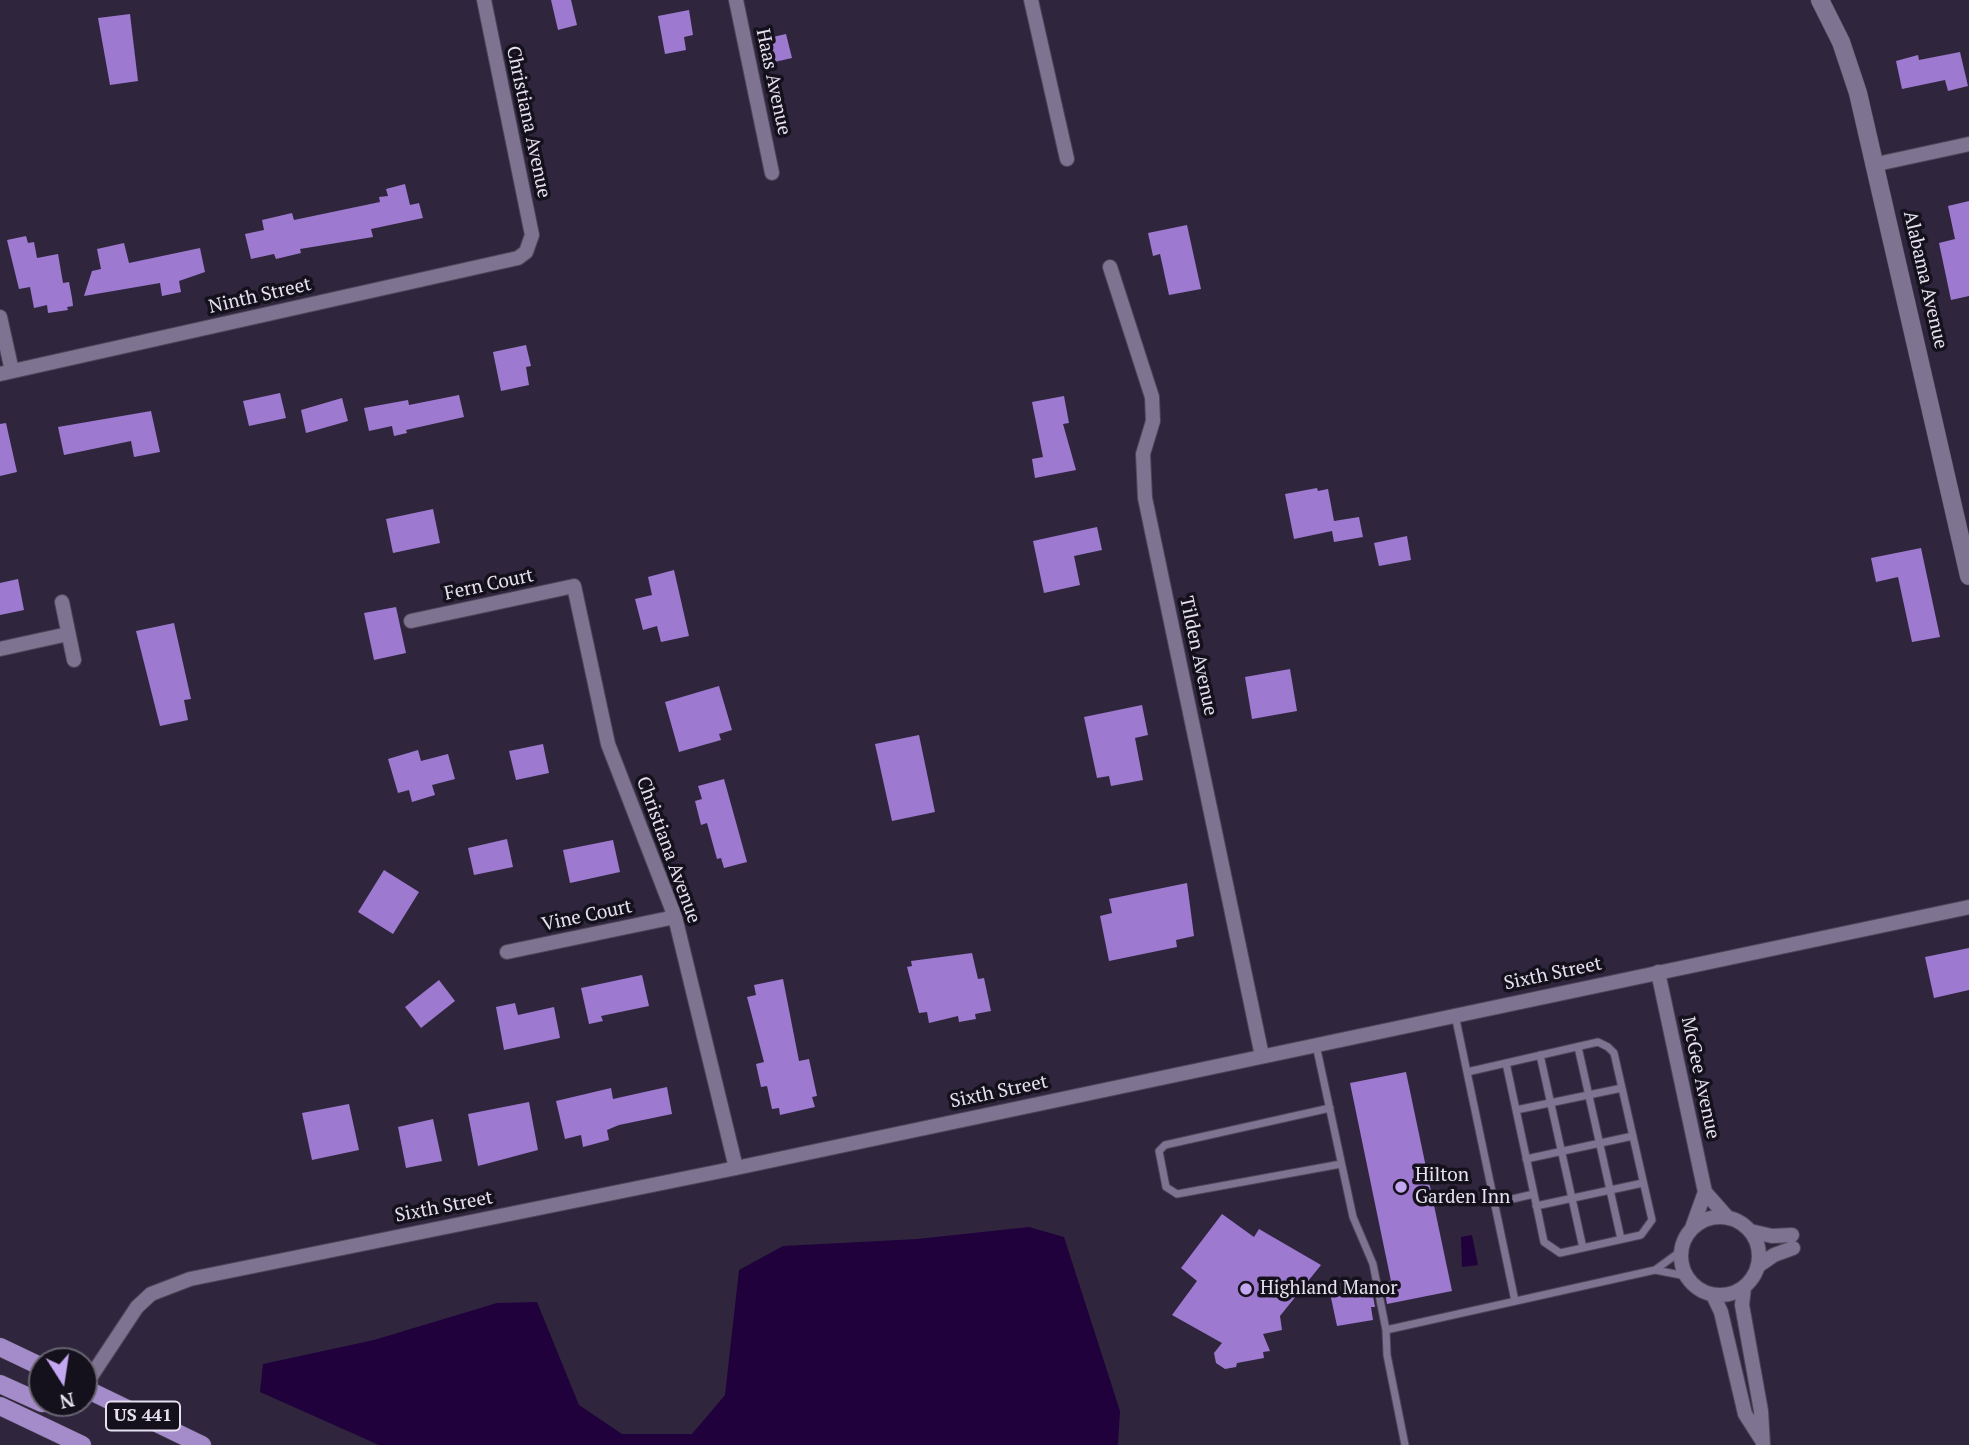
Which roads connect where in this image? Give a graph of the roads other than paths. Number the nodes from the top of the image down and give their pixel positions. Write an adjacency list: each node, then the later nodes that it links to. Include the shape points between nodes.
1 (484, 0): 9 (street, Christiana Avenue, via 531,235)
2 (736, 0): 8 (street, Haas Avenue)
3 (1031, 0): 6 (street)
4 (1821, 0): 7 (street, Alabama Avenue, via 1851,68)
5 (1969, 144): 7 (street)
6 (1067, 159)
7 (1877, 164): 13 (street, Alabama Avenue)
8 (772, 173)
9 (526, 252): 12 (street, Ninth Street, via 518,258)
10 (1110, 267): 29 (street, Tilden Avenue, via 1152,397 1153,421 1143,454 1145,498)
11 (0, 317): 12 (street)
12 (6, 373)
13 (1963, 519): 14 (street, Alabama Avenue)
14 (1969, 576)
15 (574, 586): 17 (street, Fern Court); 22 (street, Christiana Avenue, via 608,744)
16 (62, 602): 18 (street)
17 (411, 621)
18 (68, 634): 19 (street); 20 (street)
19 (0, 649)
20 (74, 660)
21 (1969, 907): 24 (street, Sixth Street)
22 (676, 917): 23 (street, Vine Court); 42 (street, Christiana Avenue)
23 (507, 952)
24 (1658, 972): 25 (street, Sixth Street); 45 (street, McGee Avenue)
25 (1455, 1015): 26 (street, Sixth Street); 31 (lane)
26 (1316, 1045): 29 (street, Sixth Street); 35 (lane)
27 (1578, 1047): 28 (lane); 32 (lane, via 1598,1042 1608,1047 1614,1053); 33 (lane)
28 (1540, 1055): 30 (lane); 34 (lane)
29 (1262, 1056): 42 (street, Sixth Street)
30 (1506, 1063): 31 (lane); 36 (lane)
31 (1467, 1072): 48 (lane)
32 (1622, 1088): 33 (lane); 37 (lane)
33 (1589, 1095): 34 (lane); 38 (lane)
34 (1551, 1103): 36 (lane); 39 (lane)
35 (1329, 1108): 41 (lane); 41 (lane, via 1165,1145 1159,1151 1166,1188 1177,1194)
36 (1516, 1110): 40 (lane)
37 (1633, 1136): 38 (lane); 43 (lane)
38 (1599, 1143): 39 (lane); 44 (lane)
39 (1561, 1151): 40 (lane); 47 (lane)
40 (1526, 1159): 46 (lane)
41 (1341, 1164): 62 (lane, via 1353,1216 1373,1264)
42 (736, 1168): 65 (street, Sixth Street, via 169,1285 137,1307)
43 (1643, 1183): 44 (lane); 53 (lane, via 1651,1220 1641,1235)
44 (1610, 1190): 47 (lane); 53 (lane)
45 (1705, 1192): 50 (street, McGee Avenue); 51 (street)
46 (1534, 1194): 48 (lane); 49 (lane)
47 (1572, 1198): 49 (lane); 54 (lane)
48 (1494, 1203): 61 (lane)
49 (1536, 1206): 54 (lane, via 1550,1250 1560,1253)
50 (1728, 1218): 51 (street, via 1703,1221); 52 (street)
51 (1692, 1228): 55 (street)
52 (1750, 1231): 56 (street, via 1757,1241); 56 (street, via 1793,1241)
53 (1621, 1239): 54 (lane)
54 (1583, 1248)
55 (1681, 1251): 57 (lane); 58 (street)
56 (1758, 1266): 59 (street)
57 (1655, 1270): 58 (lane); 61 (lane)
58 (1686, 1276): 60 (street)
59 (1744, 1287): 60 (street); 70 (street, via 1742,1305 1761,1411)
60 (1713, 1295): 70 (street, via 1745,1414)
61 (1515, 1301): 62 (lane)
62 (1386, 1330): 73 (lane)
63 (0, 1347): 64 (main road)
64 (28, 1360)
65 (98, 1367)
66 (0, 1384): 68 (main road)
67 (98, 1395): 72 (main road, US 441)
68 (28, 1396)
69 (0, 1406): 71 (main road, US 441)
70 (1762, 1443)
71 (82, 1445)
72 (202, 1445)
73 (1405, 1445)

